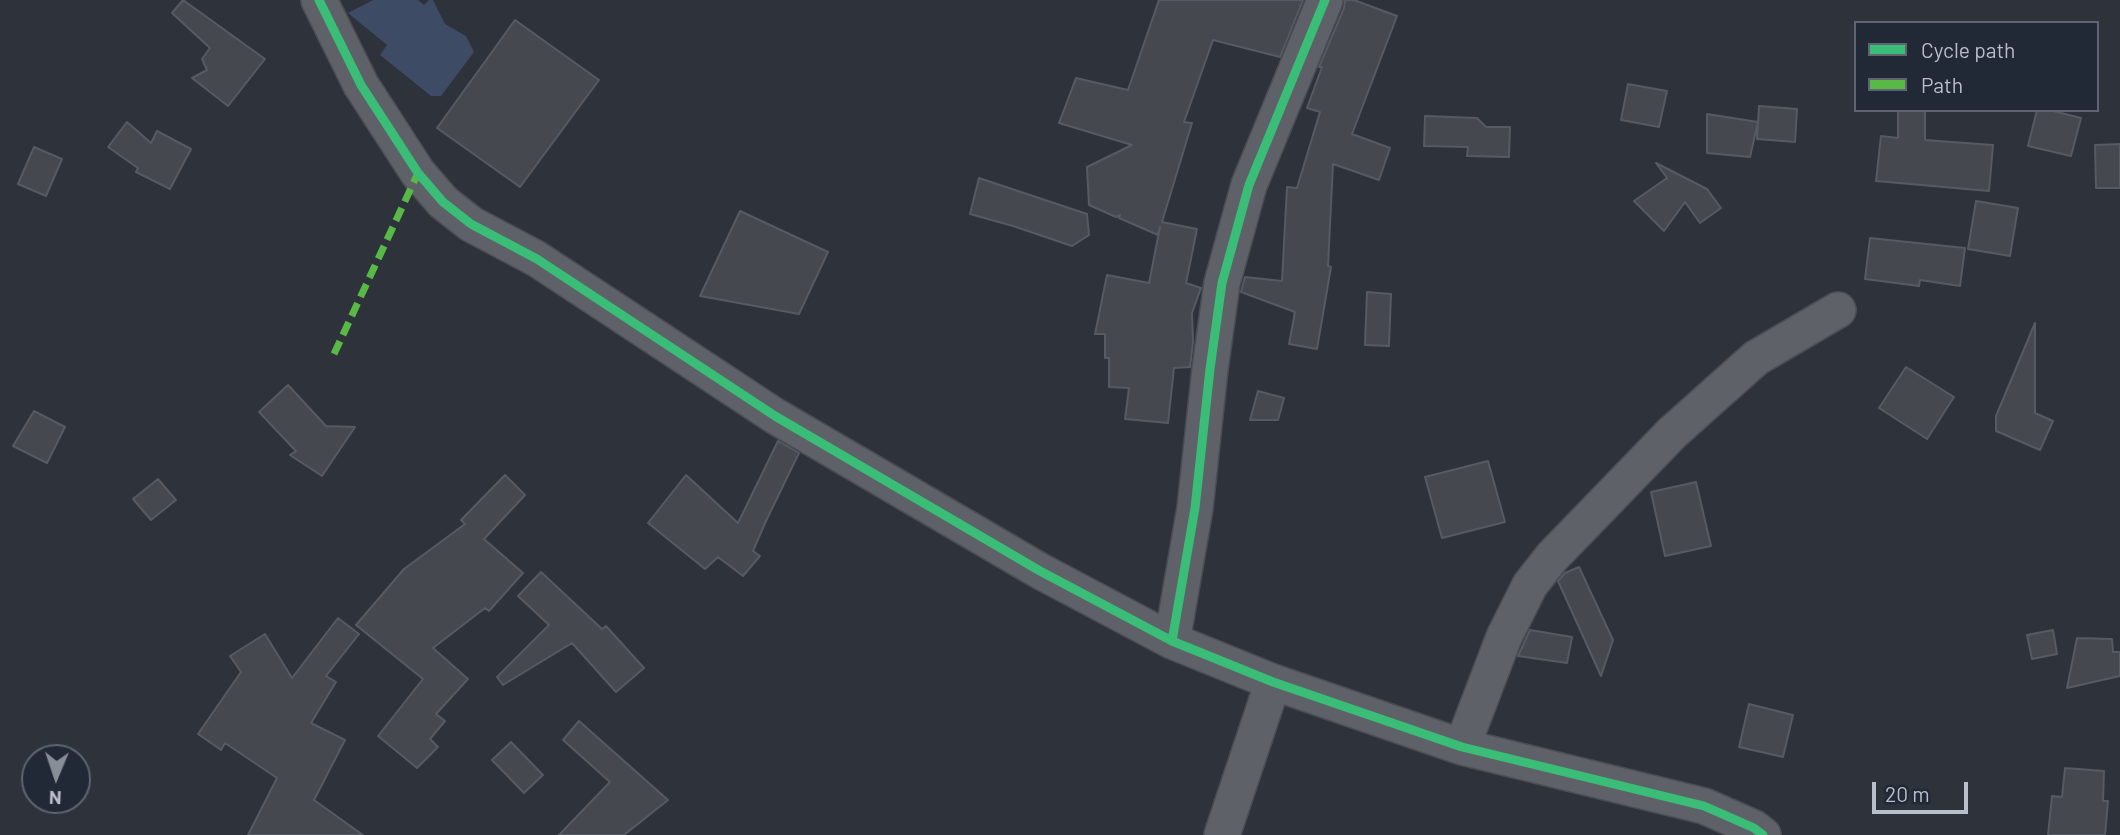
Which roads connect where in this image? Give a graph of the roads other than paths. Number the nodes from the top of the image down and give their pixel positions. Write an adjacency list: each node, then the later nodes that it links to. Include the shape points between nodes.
1 (319, 0): 4 (street, via 361,85 418,173 443,202 471,224 537,259 853,463 1040,571)
2 (1325, 0): 4 (street, via 1249,186 1222,283 1195,508)
3 (1838, 310): 6 (street, via 1756,358 1672,433 1552,557 1530,585 1504,637)
4 (1172, 640): 5 (street)
5 (1273, 682): 6 (street); 7 (street)
6 (1462, 747): 8 (street, via 1704,806)
7 (1222, 835)
8 (1763, 835)

